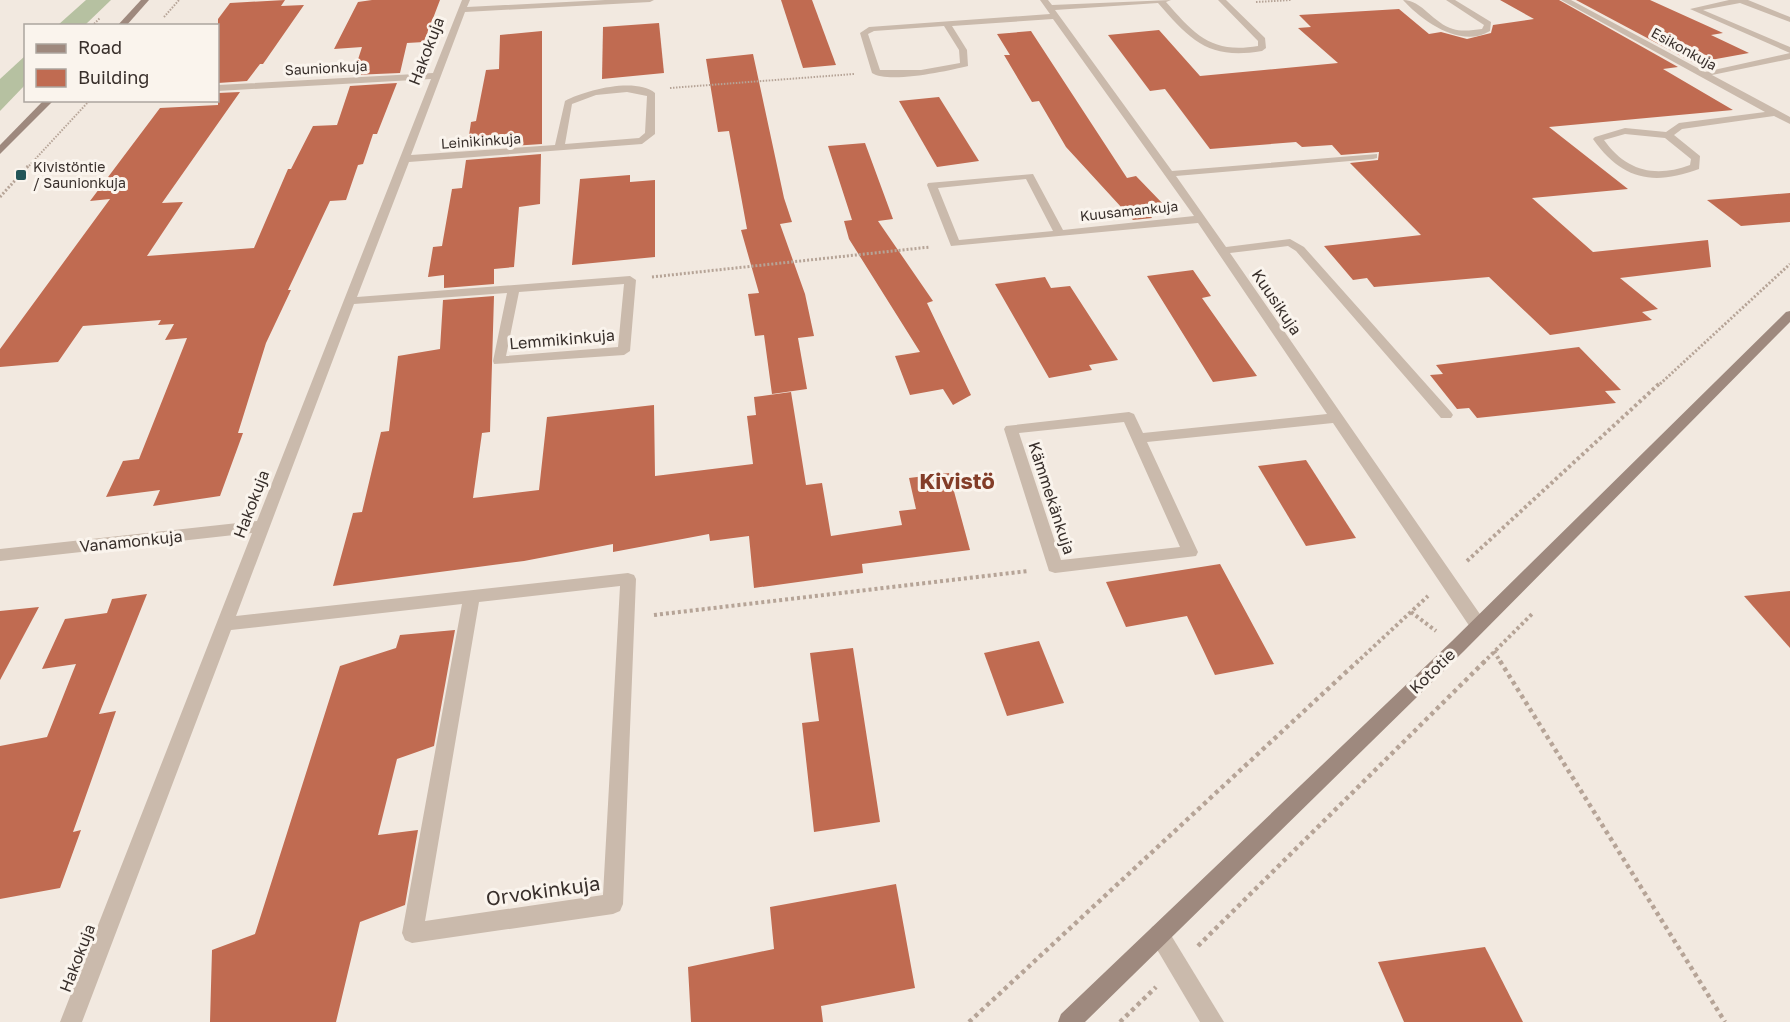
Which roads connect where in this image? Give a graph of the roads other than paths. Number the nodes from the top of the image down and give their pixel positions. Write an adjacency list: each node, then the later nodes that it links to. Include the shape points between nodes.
1 (145, 0): 13 (street)
2 (650, 0): 9 (street)
3 (1160, 0): 4 (street); 5 (street, via 1196,40 1211,49 1230,52 1262,48 1262,39); 11 (street)
4 (1167, 0)
5 (1222, 0)
6 (1407, 0): 7 (street, via 1449,33 1486,31 1488,24)
7 (1450, 0)
8 (1565, 0): 17 (street, Esikonkuja)
9 (591, 2): 10 (street)
10 (464, 5): 18 (street, Hakokuja)
11 (1050, 8): 14 (street); 28 (street, Kuusikuja)
12 (1790, 21): 15 (street, via 1741,0 1694,9)
13 (123, 24)
14 (947, 24): 14 (street, via 872,29 864,33 876,73 929,73 965,64 963,50)
15 (1790, 50)
16 (1790, 56): 17 (street)
17 (1702, 75): 21 (street, Esikonkuja)
18 (436, 76): 19 (street, Saunionkuja); 27 (street, Hakokuja)
19 (219, 88)
20 (48, 102): 25 (street)
21 (1776, 114): 22 (street, Esikonkuja); 23 (street, via 1679,126)
22 (1790, 121)
23 (1668, 135): 23 (street, via 1625,131 1598,138 1628,168 1661,178 1695,167 1696,158)
24 (559, 149): 24 (street, Leinikinkuja, via 642,141 650,134 651,95 630,89 579,95 568,103); 27 (street, Leinikinkuja)
25 (0, 151)
26 (1373, 156): 28 (street)
27 (404, 159): 33 (street, Hakokuja)
28 (1168, 174): 29 (street, Kuusikuja)
29 (1201, 219): 30 (street, Kuusamankuja); 31 (street, Kuusikuja)
30 (1060, 234): 30 (street, Kuusamankuja, via 955,244 932,185 1029,176)
31 (1223, 251): 35 (street, via 1290,242 1300,249); 36 (street, Kuusikuja)
32 (514, 288): 32 (street, Lemmikinkuja, via 630,280 624,351 499,361); 33 (street)
33 (349, 301): 38 (street, Hakokuja)
34 (1790, 315): 42 (street, Kototie)
35 (1446, 415)
36 (1337, 418): 37 (street); 42 (street, Kuusikuja)
37 (1138, 438): 37 (street, Kämmekänkuja, via 1190,552 1056,567 1011,429 1129,417)
38 (262, 526): 39 (street, Vanamonkuja); 41 (street, Hakokuja)
39 (0, 555)
40 (472, 596): 40 (street, Orvokinkuja, via 628,579 613,904 412,933); 41 (street, Orvokinkuja)
41 (225, 624): 44 (street, Hakokuja)
42 (1478, 626): 43 (street, Kototie)
43 (1160, 934): 45 (street, Kototie); 46 (street)
44 (71, 1022)
45 (1068, 1022)
46 (1213, 1022)

